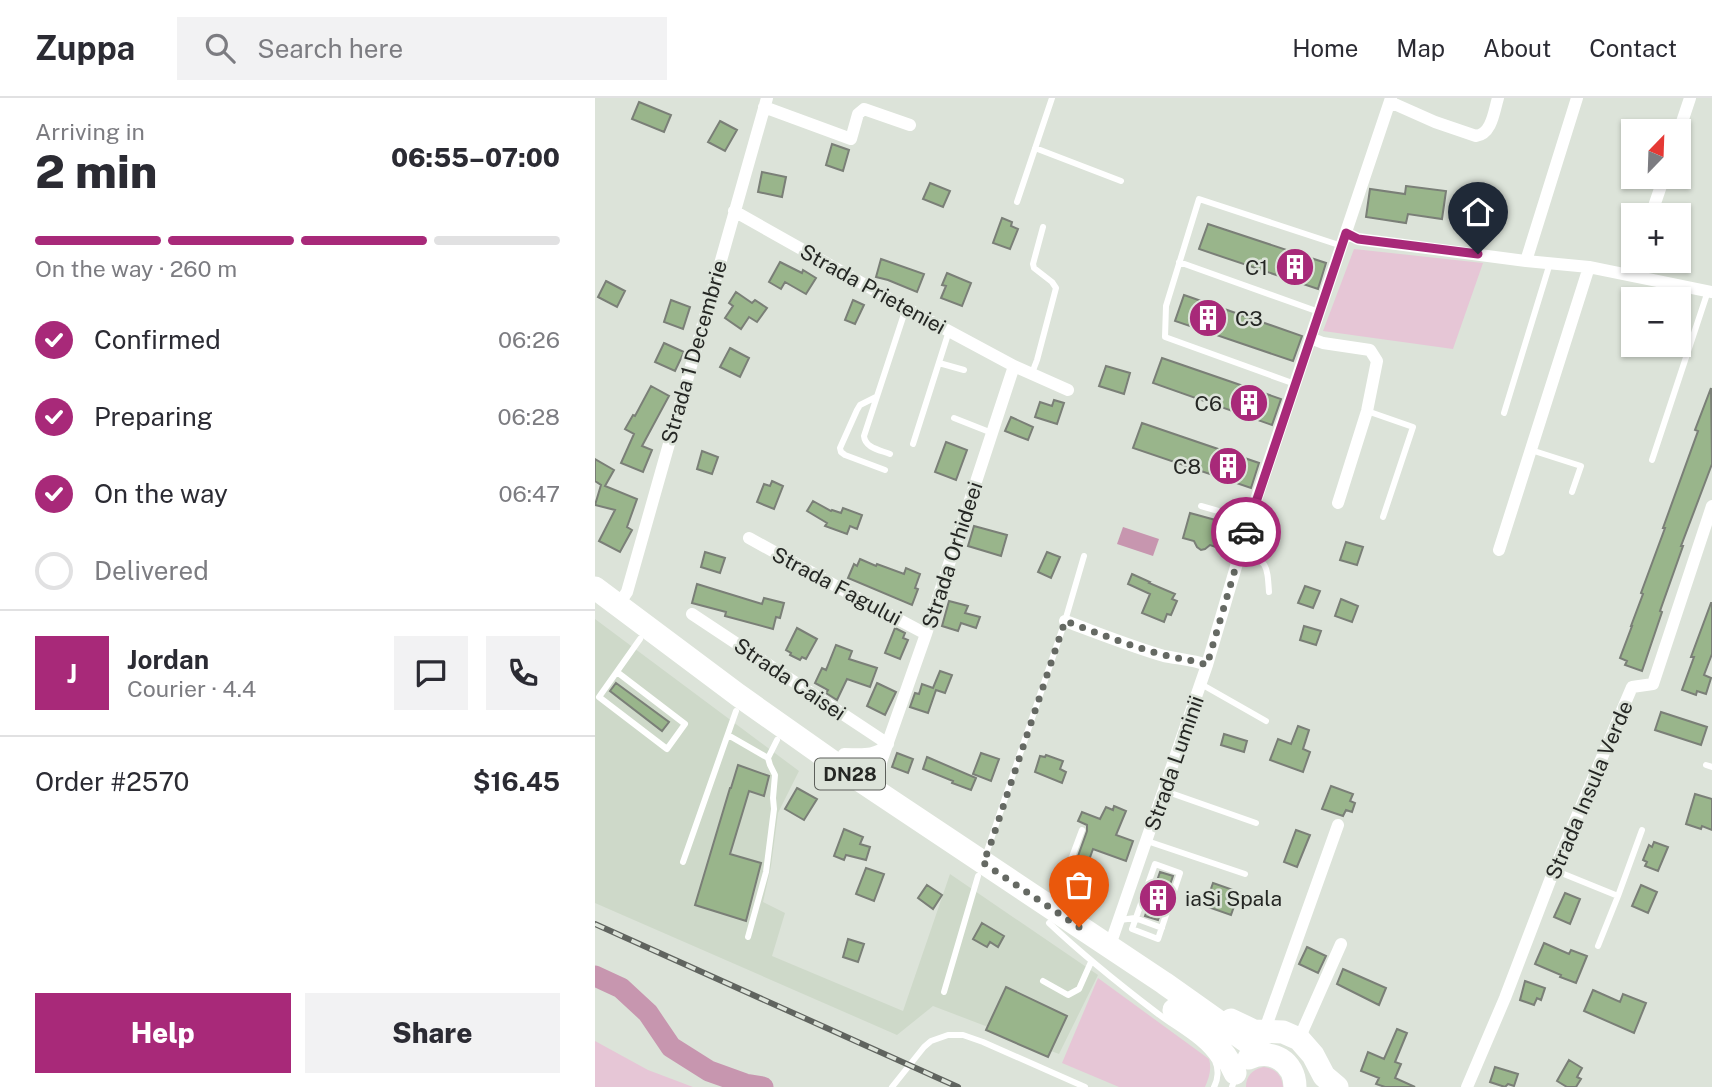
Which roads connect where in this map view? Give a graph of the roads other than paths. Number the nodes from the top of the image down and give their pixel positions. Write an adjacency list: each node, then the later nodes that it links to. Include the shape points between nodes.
1 (1052, 98): 9 (lane)
2 (1498, 98): 5 (street, via 1482,136 1435,122)
3 (1577, 98): 15 (street)
4 (1690, 98): 7 (street)
5 (1391, 100): 14 (street, Strada Luminii)
6 (765, 103): 8 (street, via 852,139 858,114 864,109); 12 (street, Strada 1 Decembrie)
7 (1683, 119)
8 (910, 125)
9 (1035, 148): 10 (lane); 11 (lane)
10 (1121, 181)
11 (1017, 202)
12 (734, 211): 21 (street, Strada Prieteniei); 53 (street, Strada 1 Decembrie, via 627,592)
13 (1044, 227): 28 (lane, via 1033,264 1056,288)
14 (1344, 239): 15 (street); 16 (lane, via 1199,199); 22 (street, Strada Luminii)
15 (1526, 261): 17 (street)
16 (1179, 262): 22 (lane); 29 (lane, via 1166,306 1165,337)
17 (1550, 263): 18 (street); 33 (lane)
18 (1589, 267): 19 (street); 37 (street)
19 (1632, 274): 20 (street)
20 (1710, 291): 39 (lane)
21 (905, 308): 23 (street, Strada Prieteniei); 31 (lane)
22 (1319, 312): 24 (street, Strada Luminii)
23 (949, 331): 25 (lane); 26 (street, Strada Prieteniei)
24 (1310, 338): 29 (street, Strada Luminii); 32 (street, via 1370,350 1377,361)
25 (939, 363): 27 (lane); 36 (lane)
26 (1014, 366): 28 (street, Strada Prieteniei); 35 (street, Strada Orhideei)
27 (964, 370)
28 (1032, 373): 30 (street, Strada Prieteniei)
29 (1295, 384): 46 (street, Strada Luminii)
30 (1067, 390)
31 (876, 397): 38 (lane, via 864,442); 40 (lane, via 860,405 841,452)
32 (1367, 411): 42 (street); 45 (lane, via 1413,427)
33 (1503, 413)
34 (954, 418): 35 (lane)
35 (992, 433): 56 (street, Strada Orhideei)
36 (913, 444)
37 (1531, 450): 41 (lane, via 1581,466); 49 (street)
38 (890, 454)
39 (1652, 460)
40 (885, 470)
41 (1572, 492)
42 (1338, 503)
43 (1201, 506): 46 (lane)
44 (1712, 506): 76 (street, Strada Insula Verde, via 1653,684 1632,687)
45 (1383, 517)
46 (1250, 520): 48 (street, Strada Luminii)
47 (749, 538): 56 (street, Strada Fagului)
48 (1241, 549): 52 (lane, via 1268,569); 58 (street, Strada Luminii)
49 (1499, 550)
50 (1084, 556): 55 (lane)
51 (595, 588): 53 (highway, DN28)
52 (1269, 592)
53 (606, 605): 57 (highway, DN28); 66 (highway, DN28)
54 (692, 614): 64 (street, Strada Caisei)
55 (1065, 621): 58 (street, via 1131,646); 75 (lane)
56 (926, 634): 64 (street, Strada Orhideei)
57 (640, 639): 59 (lane); 61 (highway, DN28)
58 (1207, 665): 60 (street, Strada Luminii)
59 (617, 672): 59 (lane, via 599,697 667,749 685,724)
60 (1201, 684): 62 (lane); 67 (street, Strada Luminii)
61 (736, 711): 63 (lane); 65 (highway, DN28)
62 (1266, 721)
63 (727, 735): 65 (lane); 74 (lane)
64 (888, 744): 66 (street, via 874,754 844,754); 68 (street, Strada Orhideei)
65 (772, 749): 75 (highway, DN28); 83 (lane, via 769,765 775,775 774,809 766,872)
66 (837, 765): 68 (highway, DN28)
67 (1165, 791): 69 (lane); 73 (street, Strada Luminii)
68 (878, 793): 75 (highway, DN28)
69 (1256, 823)
70 (1338, 825): 90 (street)
71 (1082, 830): 79 (lane)
72 (1642, 830): 78 (lane)
73 (1147, 841): 77 (lane); 81 (street, Strada Luminii)
74 (683, 862)
75 (980, 869): 79 (highway, DN28); 88 (lane)
76 (1554, 870): 78 (lane); 97 (street, Strada Insula Verde)
77 (1245, 874)
78 (1618, 896): 85 (lane)
79 (1050, 915): 86 (highway, DN28); 92 (highway, DN28, via 1197,1026 1230,1059)
80 (1135, 918): 81 (lane); 82 (lane); 82 (lane, via 1132,929 1158,939); 82 (lane, via 1155,864 1180,873)
81 (1120, 920): 86 (street, Strada Luminii)
82 (1162, 928)
83 (748, 937)
84 (1341, 944): 89 (street)
85 (1598, 946)
86 (1100, 955): 87 (lane, via 1079,989 1068,995); 90 (highway, DN28, via 1184,991 1254,1031); 92 (lane, via 1171,1024 1196,1041 1216,1063 1218,1080)
87 (1043, 981)
88 (944, 992)
89 (1299, 1039): 90 (highway, via 1283,1032); 96 (highway)
90 (1263, 1043): 91 (highway, via 1285,1061); 92 (highway, via 1244,1061)
91 (1294, 1081): 95 (highway)
92 (1230, 1084)
93 (892, 1087): 94 (lane, via 924,1047 948,1035 983,1042)
94 (1084, 1087)
95 (1315, 1087)
96 (1337, 1087)
97 (1467, 1087)

